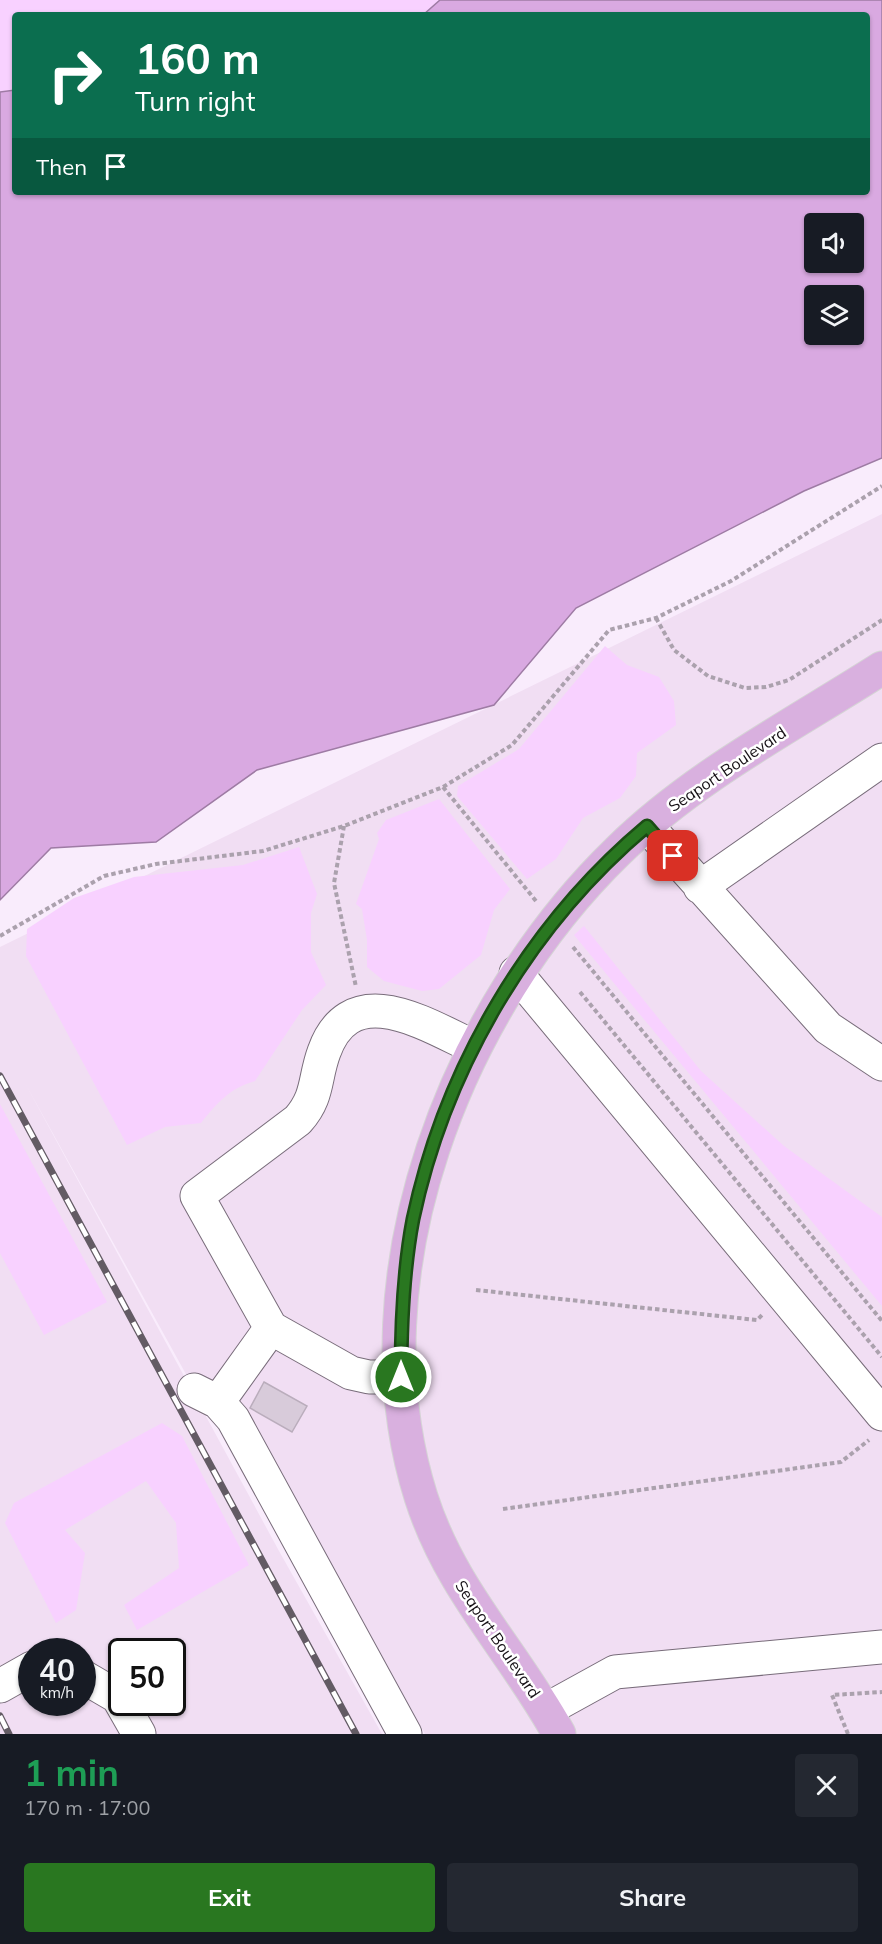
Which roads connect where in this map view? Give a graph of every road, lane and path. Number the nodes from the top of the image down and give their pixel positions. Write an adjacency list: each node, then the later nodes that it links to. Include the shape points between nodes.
1 (882, 486): 2 (path, via 731,581)
2 (656, 618): 3 (path, via 674,650 708,676 745,688 789,680); 6 (path, via 609,630 512,745)
3 (882, 620)
4 (882, 668): 8 (main road, Seaport Boulevard, via 699,784)
5 (882, 760): 9 (street)
6 (443, 787): 7 (path); 10 (path)
7 (344, 826): 11 (path, via 263,851 156,864 104,876); 14 (path, via 334,883)
8 (647, 826): 9 (street); 10 (main road, Seaport Boulevard, via 620,849)
9 (700, 886): 16 (street, via 828,1028)
10 (553, 922): 12 (main road, Seaport Boulevard); 19 (path)
11 (0, 936)
12 (516, 973): 15 (main road, Seaport Boulevard); 23 (street)
13 (580, 992): 21 (path)
14 (361, 1011): 15 (street, via 407,1015); 20 (street, via 333,1034 324,1052 310,1106 298,1120 197,1196)
15 (474, 1047): 22 (main road, Seaport Boulevard, via 436,1139 413,1219 404,1291)
16 (882, 1064)
17 (476, 1290): 18 (path)
18 (757, 1320)
19 (882, 1321)
20 (271, 1328): 22 (street, via 351,1373); 32 (street, via 206,1396 233,1419)
21 (882, 1358)
22 (401, 1377): 30 (main road, Seaport Boulevard, via 410,1456 437,1539 475,1610)
23 (878, 1425): 24 (path, via 841,1462)
24 (503, 1509)
25 (882, 1647): 30 (street, via 615,1672)
26 (18, 1676): 28 (street)
27 (96, 1684): 31 (street, via 118,1697)
28 (0, 1686)
29 (882, 1692): 33 (path, via 832,1695)
30 (552, 1722)
31 (139, 1734)
32 (405, 1734)
33 (848, 1734)

